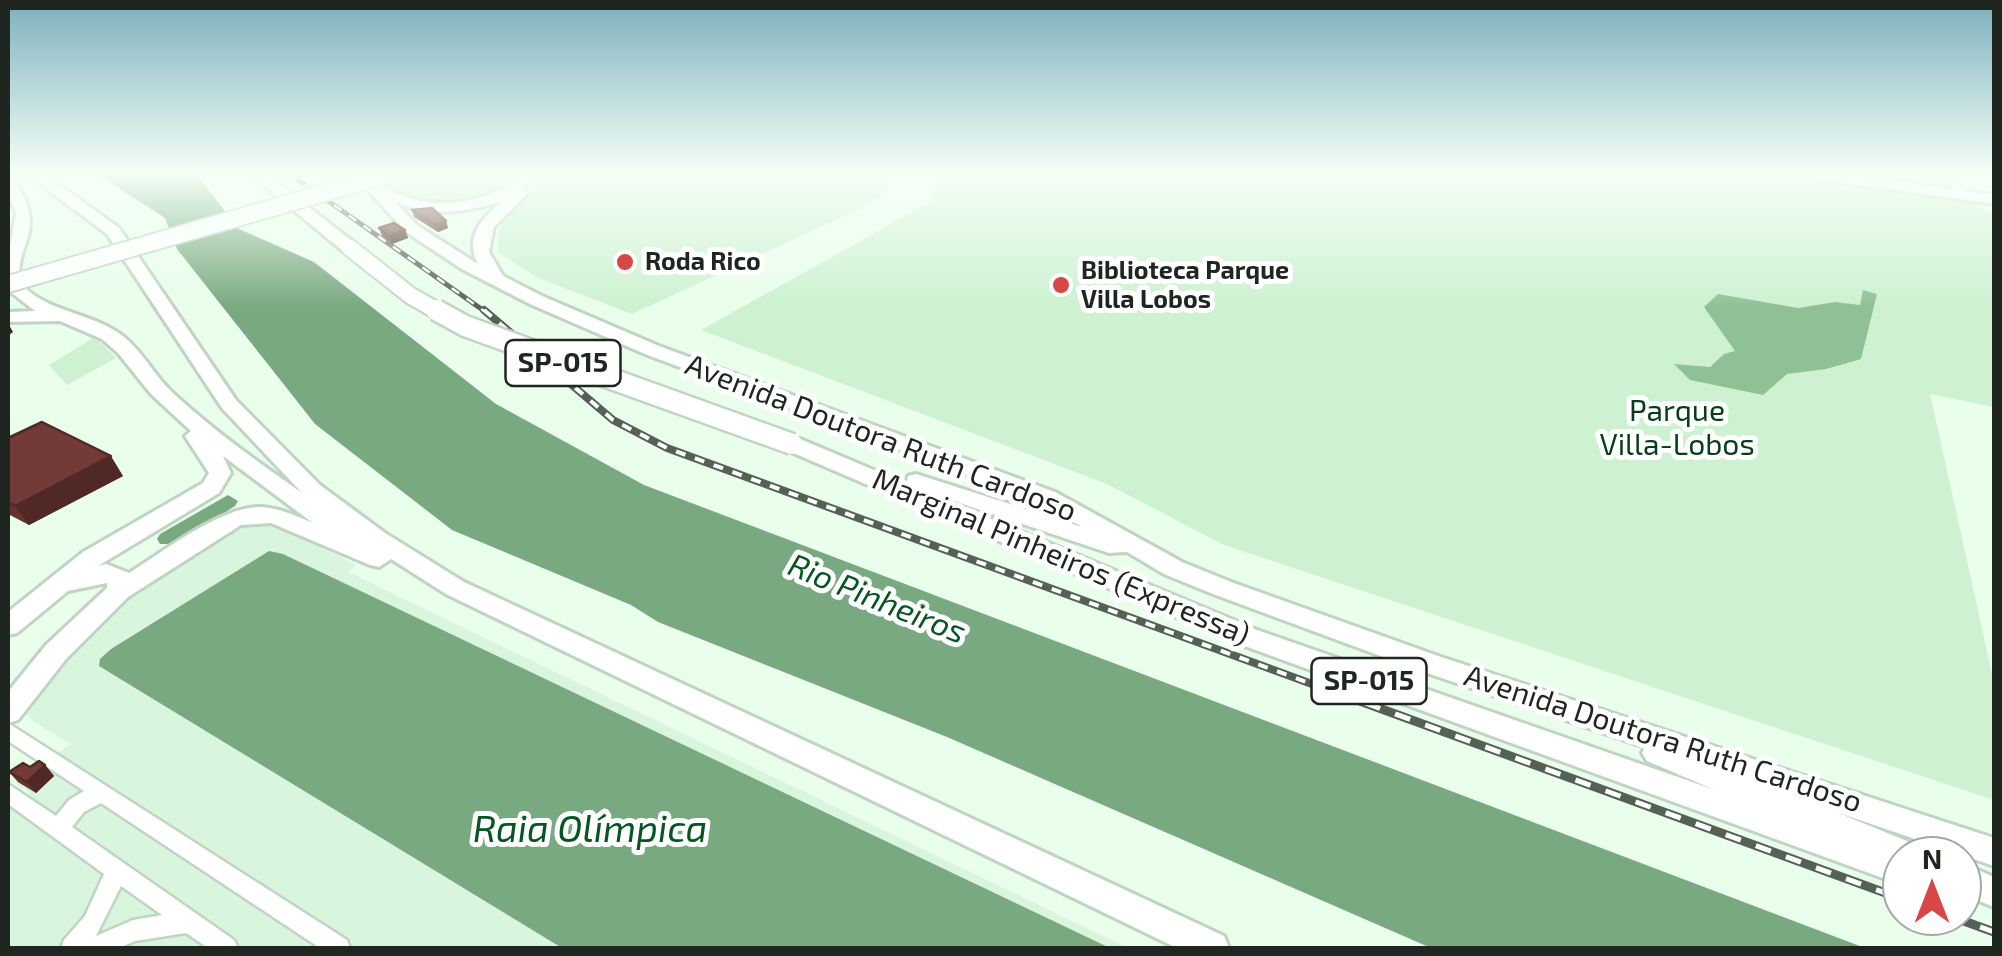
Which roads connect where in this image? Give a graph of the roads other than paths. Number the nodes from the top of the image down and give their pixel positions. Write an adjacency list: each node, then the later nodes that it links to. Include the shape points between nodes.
1 (24, 219): 11 (highway, via 10,281 32,302)
2 (96, 219): 18 (highway, via 113,231 229,404 312,490)
3 (191, 219): 8 (highway)
4 (234, 219): 10 (highway, bridge)
5 (313, 219): 14 (highway, Marginal Pinheiros (Expressa) / SP-015, bridge, via 411,296 465,326)
6 (403, 219): 9 (highway, Avenida Doutora Ruth Cardoso)
7 (493, 219): 9 (highway, via 482,252)
8 (8, 270)
9 (498, 281): 16 (highway, Avenida Doutora Ruth Cardoso, via 635,343 1047,498)
10 (8, 284)
11 (62, 316): 12 (highway); 13 (highway, via 120,342)
12 (8, 317)
13 (163, 395): 15 (highway); 17 (highway, via 215,460 216,483)
14 (846, 466): 16 (highway, via 882,470); 29 (highway, Marginal Pinheiros (Expressa) / SP-015, via 1248,637)
15 (380, 558): 18 (highway); 19 (highway, via 256,514 200,537)
16 (1173, 568): 21 (highway, Avenida Doutora Ruth Cardoso)
17 (51, 588): 19 (highway, via 106,573 120,579); 20 (highway)
18 (455, 588): 36 (highway)
19 (119, 592): 22 (highway, via 56,652)
20 (8, 626)
21 (1564, 708): 27 (highway, via 1596,729); 28 (highway, Avenida Doutora Ruth Cardoso)
22 (8, 712)
23 (8, 731): 25 (street)
24 (8, 793): 26 (street)
25 (104, 794): 26 (street, via 81,803); 35 (street)
26 (60, 831): 30 (street)
27 (1882, 845)
28 (1994, 852)
29 (1882, 863)
30 (116, 871): 31 (street); 32 (street, via 93,923)
31 (186, 922): 33 (street, via 133,931); 34 (street)
32 (72, 948)
33 (95, 948)
34 (226, 948)
35 (339, 948)
36 (1212, 948)

